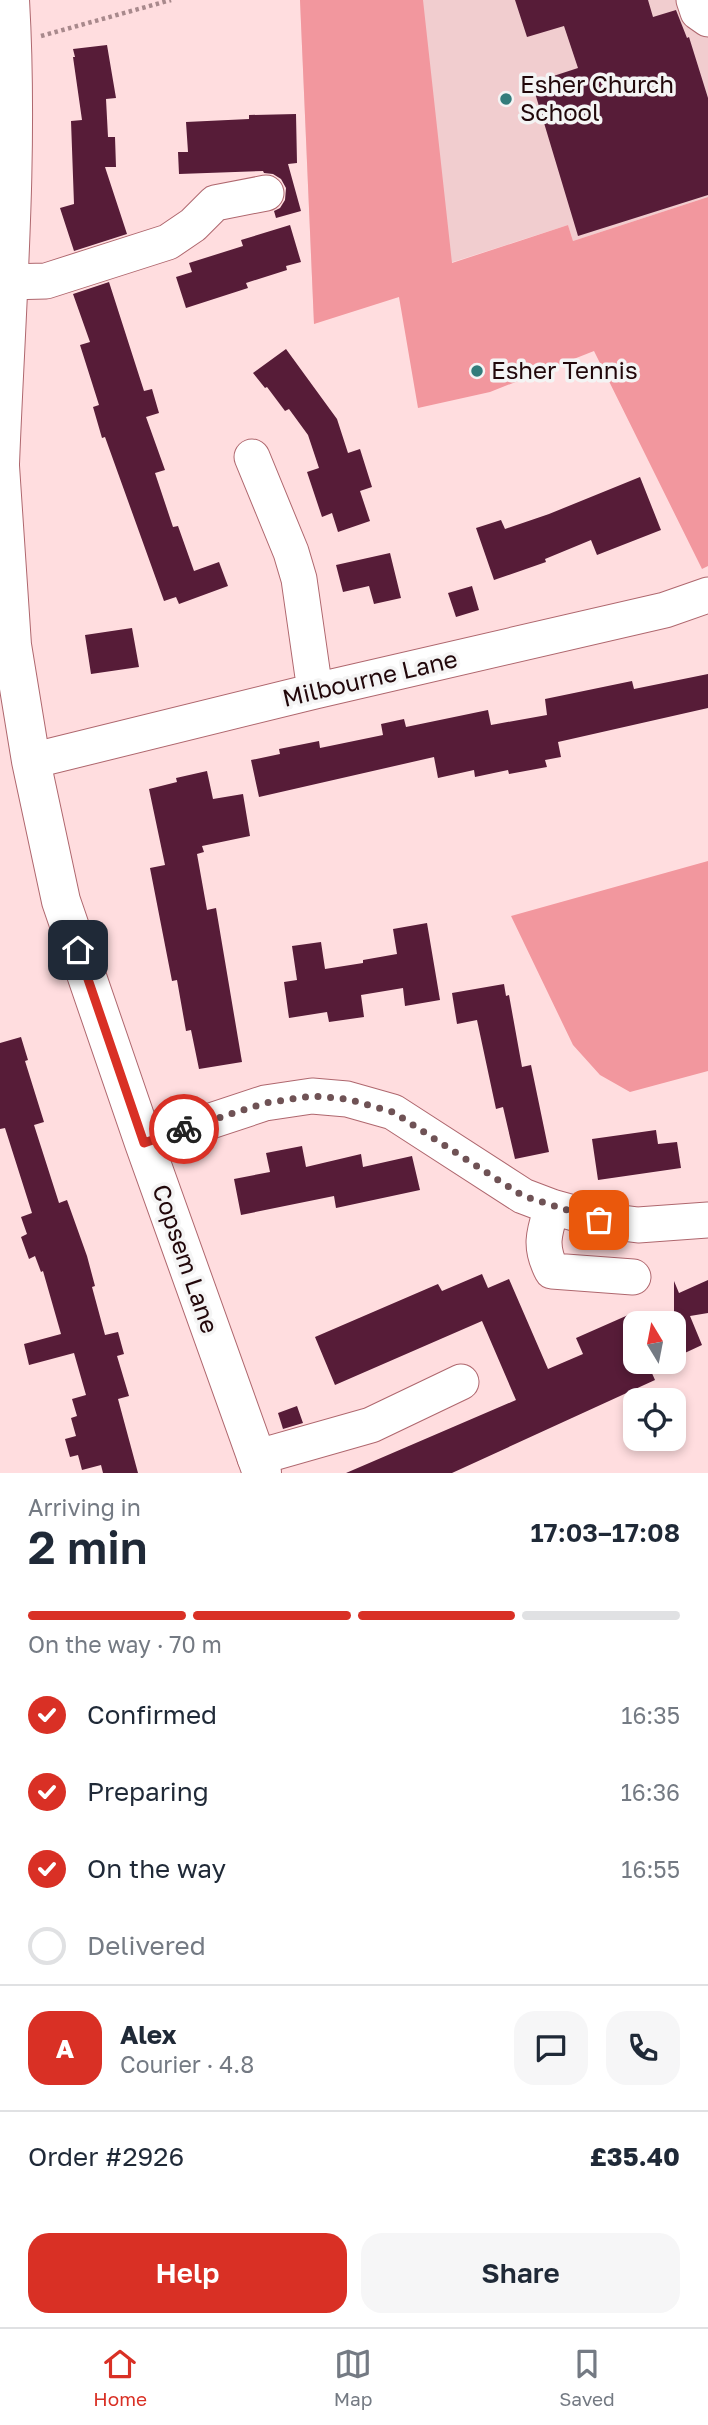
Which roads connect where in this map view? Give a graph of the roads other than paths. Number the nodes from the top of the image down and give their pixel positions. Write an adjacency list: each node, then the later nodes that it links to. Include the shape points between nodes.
1 (9, 0): 5 (main road, Copsem Lane, via 12,165)
2 (694, 0): 3 (street, via 698,12)
3 (708, 19)
4 (266, 193): 5 (street, via 215,203 168,242 46,281)
5 (7, 282): 7 (main road, Copsem Lane)
6 (252, 457): 9 (street, via 299,579)
7 (0, 465): 10 (main road, Copsem Lane)
8 (708, 595): 9 (street, Milbourne Lane, via 665,610)
9 (315, 691): 11 (street, Milbourne Lane)
10 (10, 694): 11 (main road, Copsem Lane)
11 (31, 761): 12 (main road, Copsem Lane, via 61,901)
12 (144, 1143): 13 (street, via 265,1103 312,1096 347,1099 393,1112 523,1196); 17 (main road, Copsem Lane)
13 (552, 1207): 14 (street, via 638,1225); 15 (street, via 544,1230 544,1255 552,1271)
14 (708, 1220)
15 (634, 1277)
16 (461, 1382): 17 (street, via 371,1425)
17 (258, 1465)

